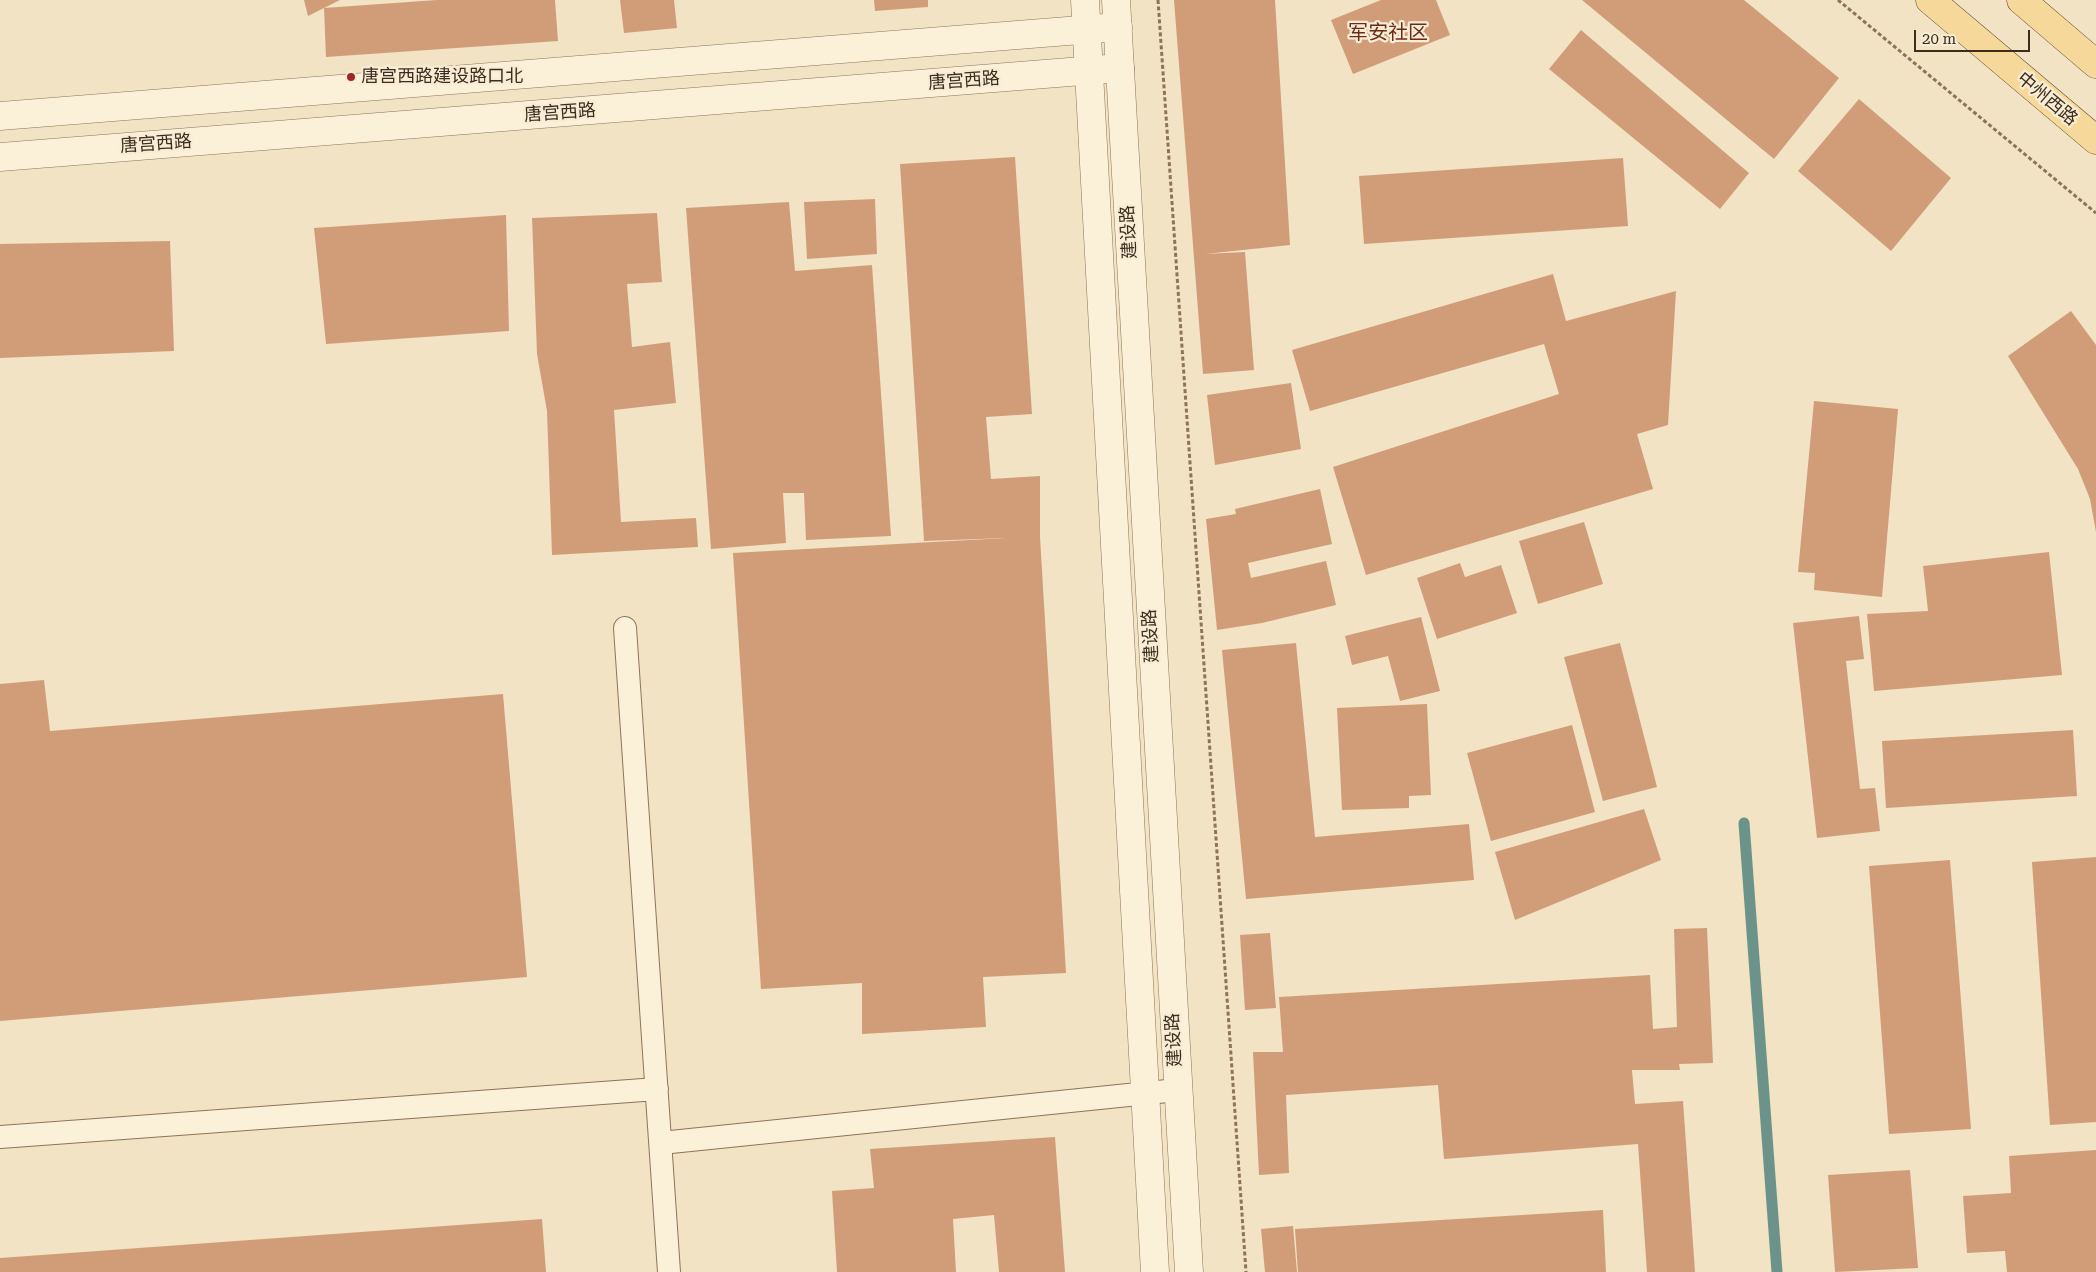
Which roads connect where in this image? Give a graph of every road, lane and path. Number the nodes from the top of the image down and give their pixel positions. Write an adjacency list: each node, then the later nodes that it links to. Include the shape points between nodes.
1 (1085, 0): 8 (street, 建设路)
2 (1116, 0): 7 (street, 建设路)
3 (1158, 0): 25 (path)
4 (1838, 0): 15 (path)
5 (1930, 0): 13 (main road, 中州西路)
6 (2021, 0): 9 (main road)
7 (1118, 27): 8 (street); 10 (street, 建设路)
8 (1088, 30): 11 (street, 建设路); 12 (street)
9 (2096, 64)
10 (1120, 68): 11 (street, 唐宫西路); 18 (street, 建设路)
11 (1090, 71): 14 (street, 唐宫西路); 19 (street, 建设路)
12 (0, 116)
13 (2096, 140)
14 (0, 157)
15 (2096, 212)
16 (625, 628): 17 (lane)
17 (656, 1089): 20 (lane); 21 (lane)
18 (1177, 1090): 19 (lane); 24 (street, 建设路)
19 (1144, 1093): 21 (lane); 23 (street, 建设路)
20 (0, 1138)
21 (660, 1143): 22 (lane)
22 (669, 1272)
23 (1155, 1272)
24 (1189, 1272)
25 (1246, 1272)

